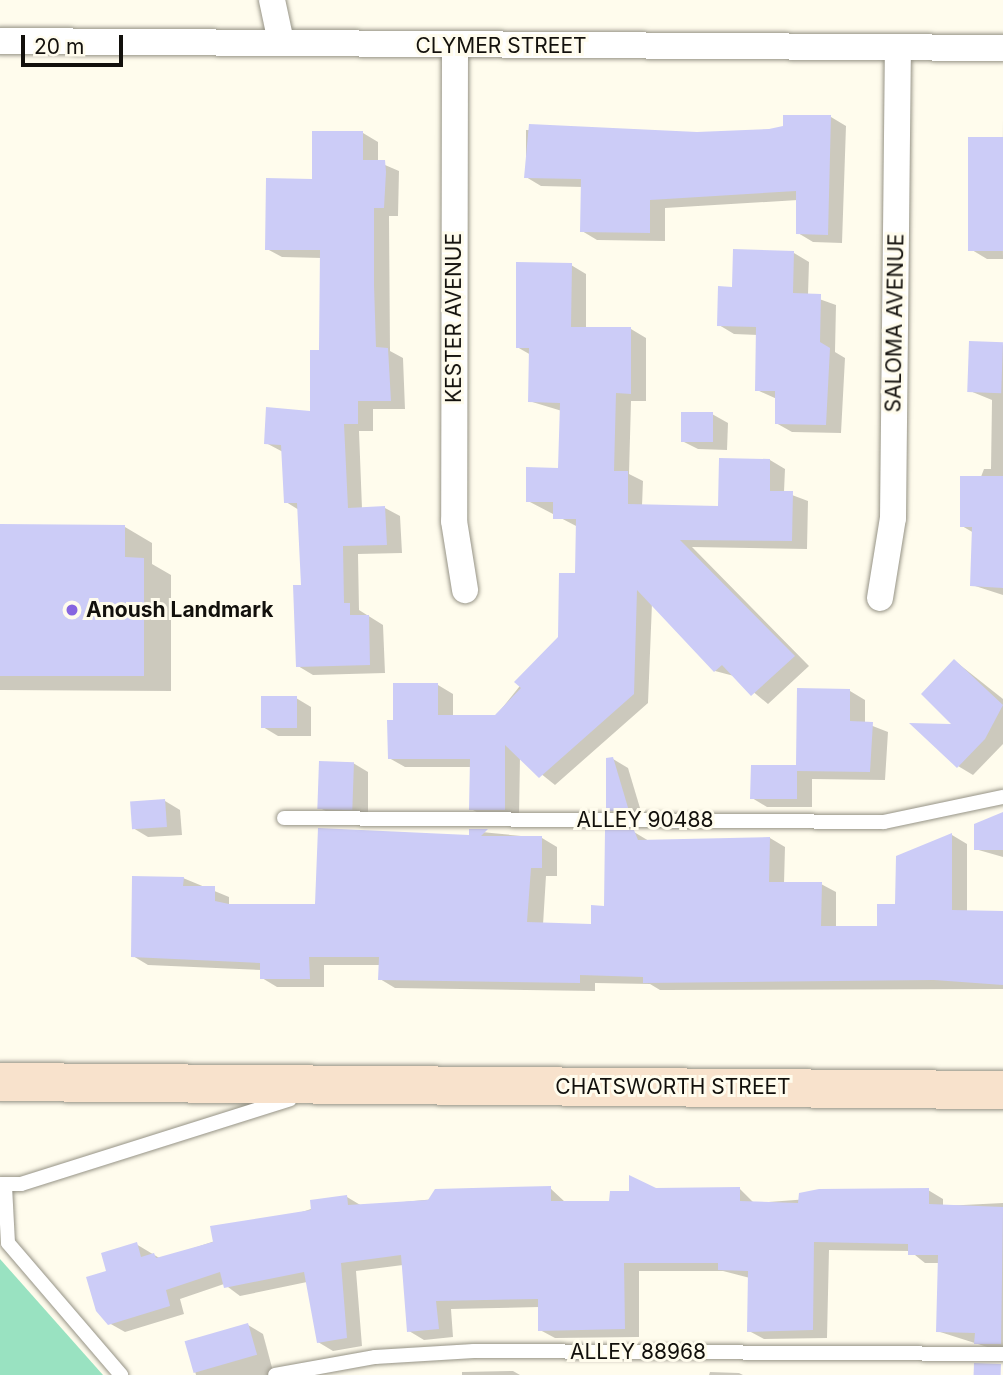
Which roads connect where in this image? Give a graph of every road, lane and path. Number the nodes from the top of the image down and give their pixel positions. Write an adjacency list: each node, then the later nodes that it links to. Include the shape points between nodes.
1 (272, 0): 3 (street)
2 (0, 41): 3 (street, CLYMER STREET)
3 (281, 41): 4 (street, CLYMER STREET)
4 (455, 46): 5 (street, CLYMER STREET); 7 (street, KESTER AVENUE, via 454,521)
5 (898, 47): 6 (street, CLYMER STREET); 8 (street, SALOMA AVENUE, via 893,518)
6 (1003, 48)
7 (464, 590)
8 (880, 598)
9 (1003, 797): 10 (lane, ALLEY 90488, via 893,822)
10 (284, 818)
11 (0, 1082): 12 (main road, CHATSWORTH STREET)
12 (342, 1085): 13 (main road, CHATSWORTH STREET); 14 (lane, CHATSWORTH STREET)
13 (1003, 1090)
14 (3, 1185): 16 (lane, via 8,1243)
15 (1003, 1354): 17 (lane, ALLEY 88968, via 460,1351 375,1357)
16 (121, 1375)
17 (275, 1375)

